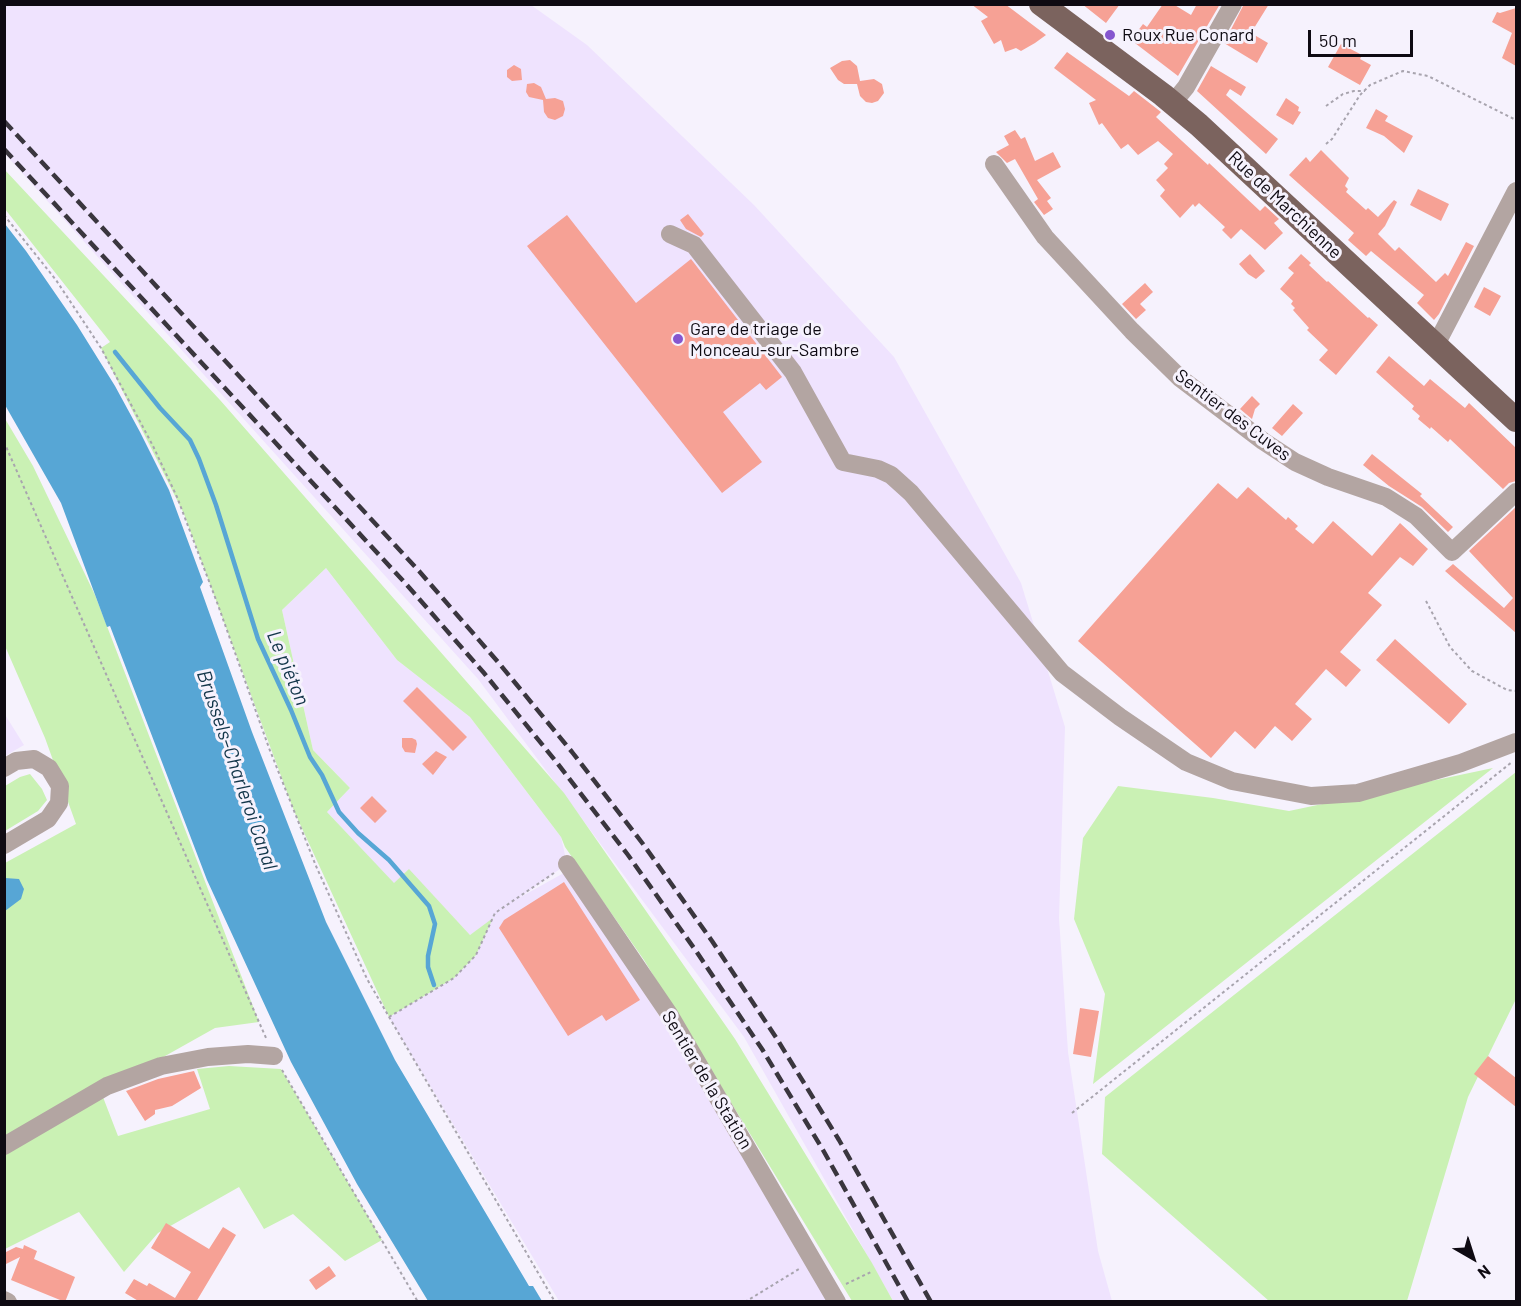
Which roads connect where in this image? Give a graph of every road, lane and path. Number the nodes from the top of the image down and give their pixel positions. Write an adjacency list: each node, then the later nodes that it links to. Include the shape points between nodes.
1 (1041, 4): 4 (main road, Rue de Marchienne)
2 (1233, 4): 4 (street)
3 (1365, 91): 5 (path, via 1343,94); 6 (path, via 1403,71 1416,72); 7 (path)
4 (1173, 103): 12 (main road, Rue de Marchienne)
5 (1326, 106)
6 (1516, 120)
7 (1326, 144)
8 (994, 164): 15 (street, Sentier des Cuves, via 1045,237 1132,331 1180,378 1295,462 1386,497 1416,516 1452,552)
9 (1516, 191): 12 (street)
10 (4, 215): 23 (path, via 56,280 101,348 153,446 184,514 315,866 367,979)
11 (670, 234): 18 (street, via 694,245 793,372 843,462 891,475 911,493 1062,673 1186,762 1232,781 1311,796 1358,793 1461,763)
12 (1434, 343): 13 (main road, Rue de Marchienne)
13 (1516, 420)
14 (4, 442): 24 (path)
15 (1516, 492)
16 (1426, 601): 17 (path, via 1450,647 1472,671)
17 (1516, 691)
18 (1516, 742)
19 (1516, 758): 25 (path)
20 (4, 768): 21 (street, via 16,761 34,759 49,768 60,786 59,803 48,819)
21 (4, 845)
22 (567, 864): 23 (path, via 495,913 476,955 454,978); 27 (street, Sentier de la Station, via 669,1014)
23 (389, 1017): 31 (path)
24 (274, 1056): 26 (street, via 208,1057 160,1066 107,1086); 30 (path)
25 (1072, 1113)
26 (4, 1146)
27 (812, 1260): 29 (street, Sentier de la Station); 32 (path)
28 (873, 1271): 29 (path)
29 (834, 1296)
30 (418, 1302)
31 (555, 1302)
32 (745, 1302)

